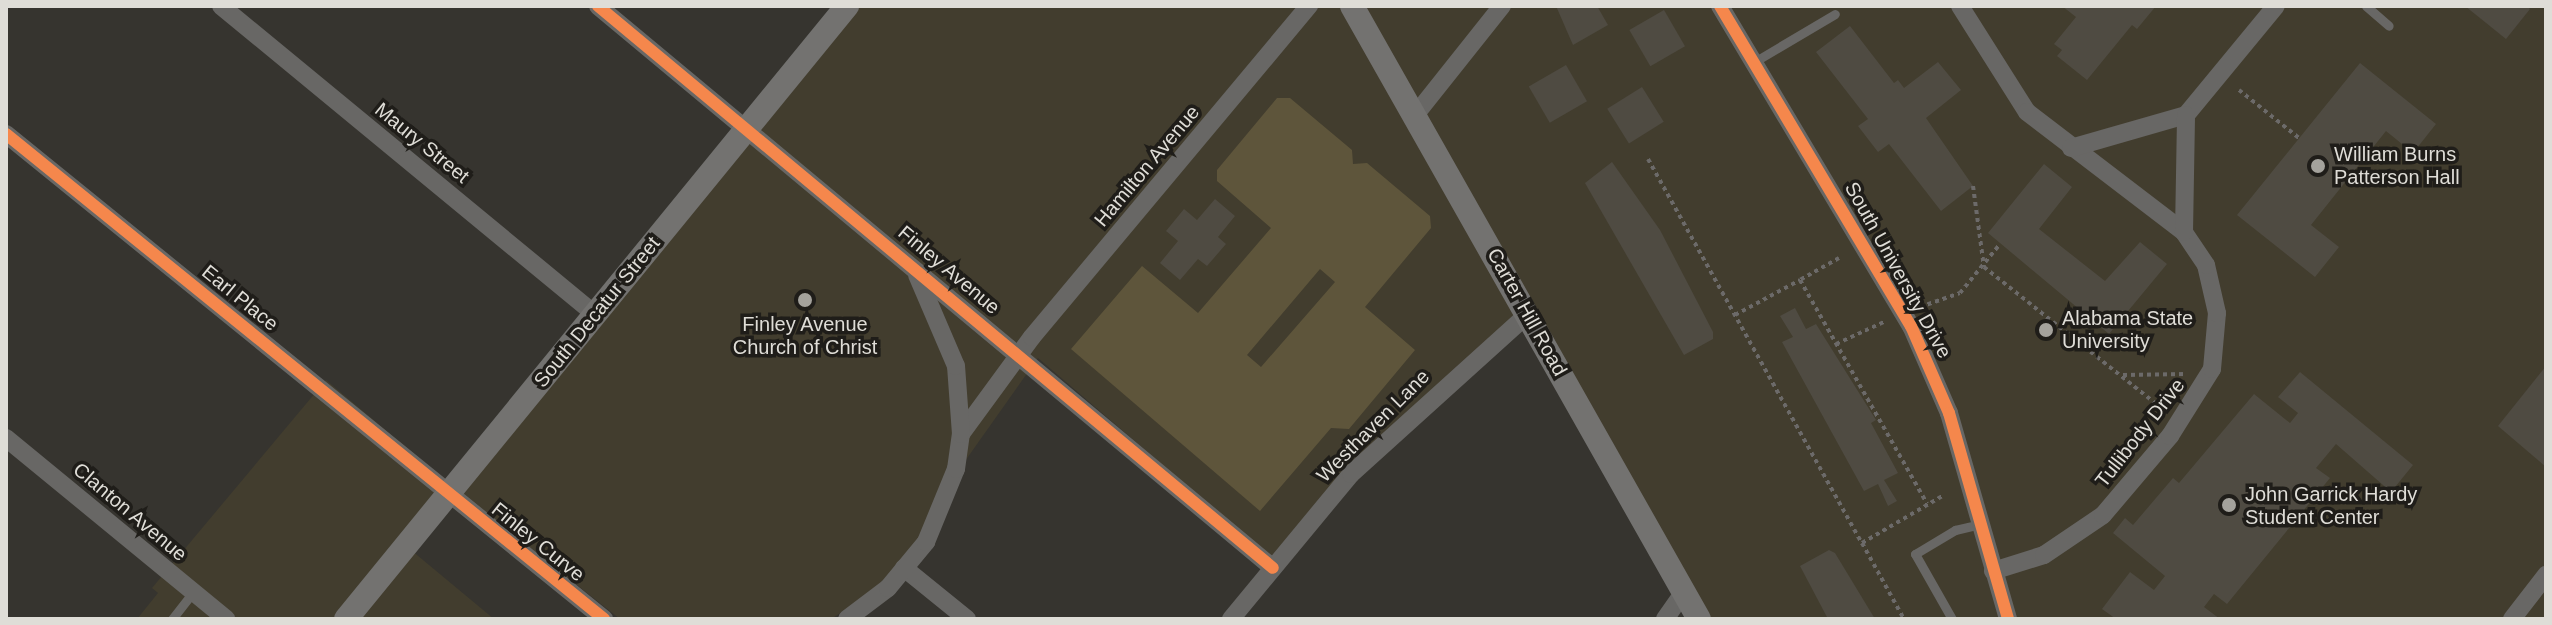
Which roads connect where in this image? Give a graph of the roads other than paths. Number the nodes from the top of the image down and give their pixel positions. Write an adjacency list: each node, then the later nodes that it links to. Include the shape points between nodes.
1 (221, 6): 21 (street, Maury Street)
2 (598, 6): 16 (street, Finley Avenue)
3 (847, 6): 16 (main road, South Decatur Street)
4 (1309, 6): 23 (street, Hamilton Avenue)
5 (1352, 6): 14 (main road, Carter Hill Road)
6 (1502, 6): 14 (street)
7 (1720, 6): 13 (street, South University Drive)
8 (1960, 6): 18 (street, via 2027,112)
9 (2276, 6): 15 (street)
10 (2366, 6): 12 (lane)
11 (1835, 14): 13 (lane)
12 (2389, 26)
13 (1754, 62): 27 (street, South University Drive, via 1903,314 1949,413)
14 (1416, 114): 22 (main road, Carter Hill Road)
15 (2186, 115): 18 (street); 19 (street)
16 (748, 128): 20 (street, Finley Avenue); 21 (main road, South Decatur Street)
17 (6, 134): 26 (street, Earl Place)
18 (2071, 148): 19 (street)
19 (2184, 232): 30 (street, Tullibody Drive, via 2206,265 2217,313 2216,356 2203,388 2103,515 2044,555)
20 (913, 266): 23 (street, Finley Avenue); 24 (street, via 956,366)
21 (595, 314): 26 (main road, South Decatur Street)
22 (1528, 314): 29 (street, Westhaven Lane, via 1351,474); 33 (main road, Carter Hill Road)
23 (1019, 355): 24 (street, Hamilton Avenue); 29 (street, Finley Avenue)
24 (961, 434): 28 (street, via 942,512)
25 (6, 438): 32 (street, Clanton Avenue)
26 (448, 494): 36 (main road, South Decatur Street); 37 (street, Finley Curve)
27 (1982, 524): 30 (street, South University Drive); 43 (lane, via 1955,530 1915,554)
28 (904, 568): 38 (street); 39 (street)
29 (1273, 568): 40 (street, Westhaven Lane)
30 (1993, 571): 44 (street, South University Drive)
31 (2546, 575): 45 (street)
32 (193, 592): 34 (lane); 35 (street, Clanton Avenue)
33 (1684, 592): 41 (street); 42 (main road, Carter Hill Road)
34 (175, 618)
35 (226, 619)
36 (346, 619)
37 (604, 619)
38 (847, 619)
39 (967, 619)
40 (1231, 619)
41 (1665, 619)
42 (1699, 619)
43 (1952, 619)
44 (2008, 619)
45 (2512, 619)

